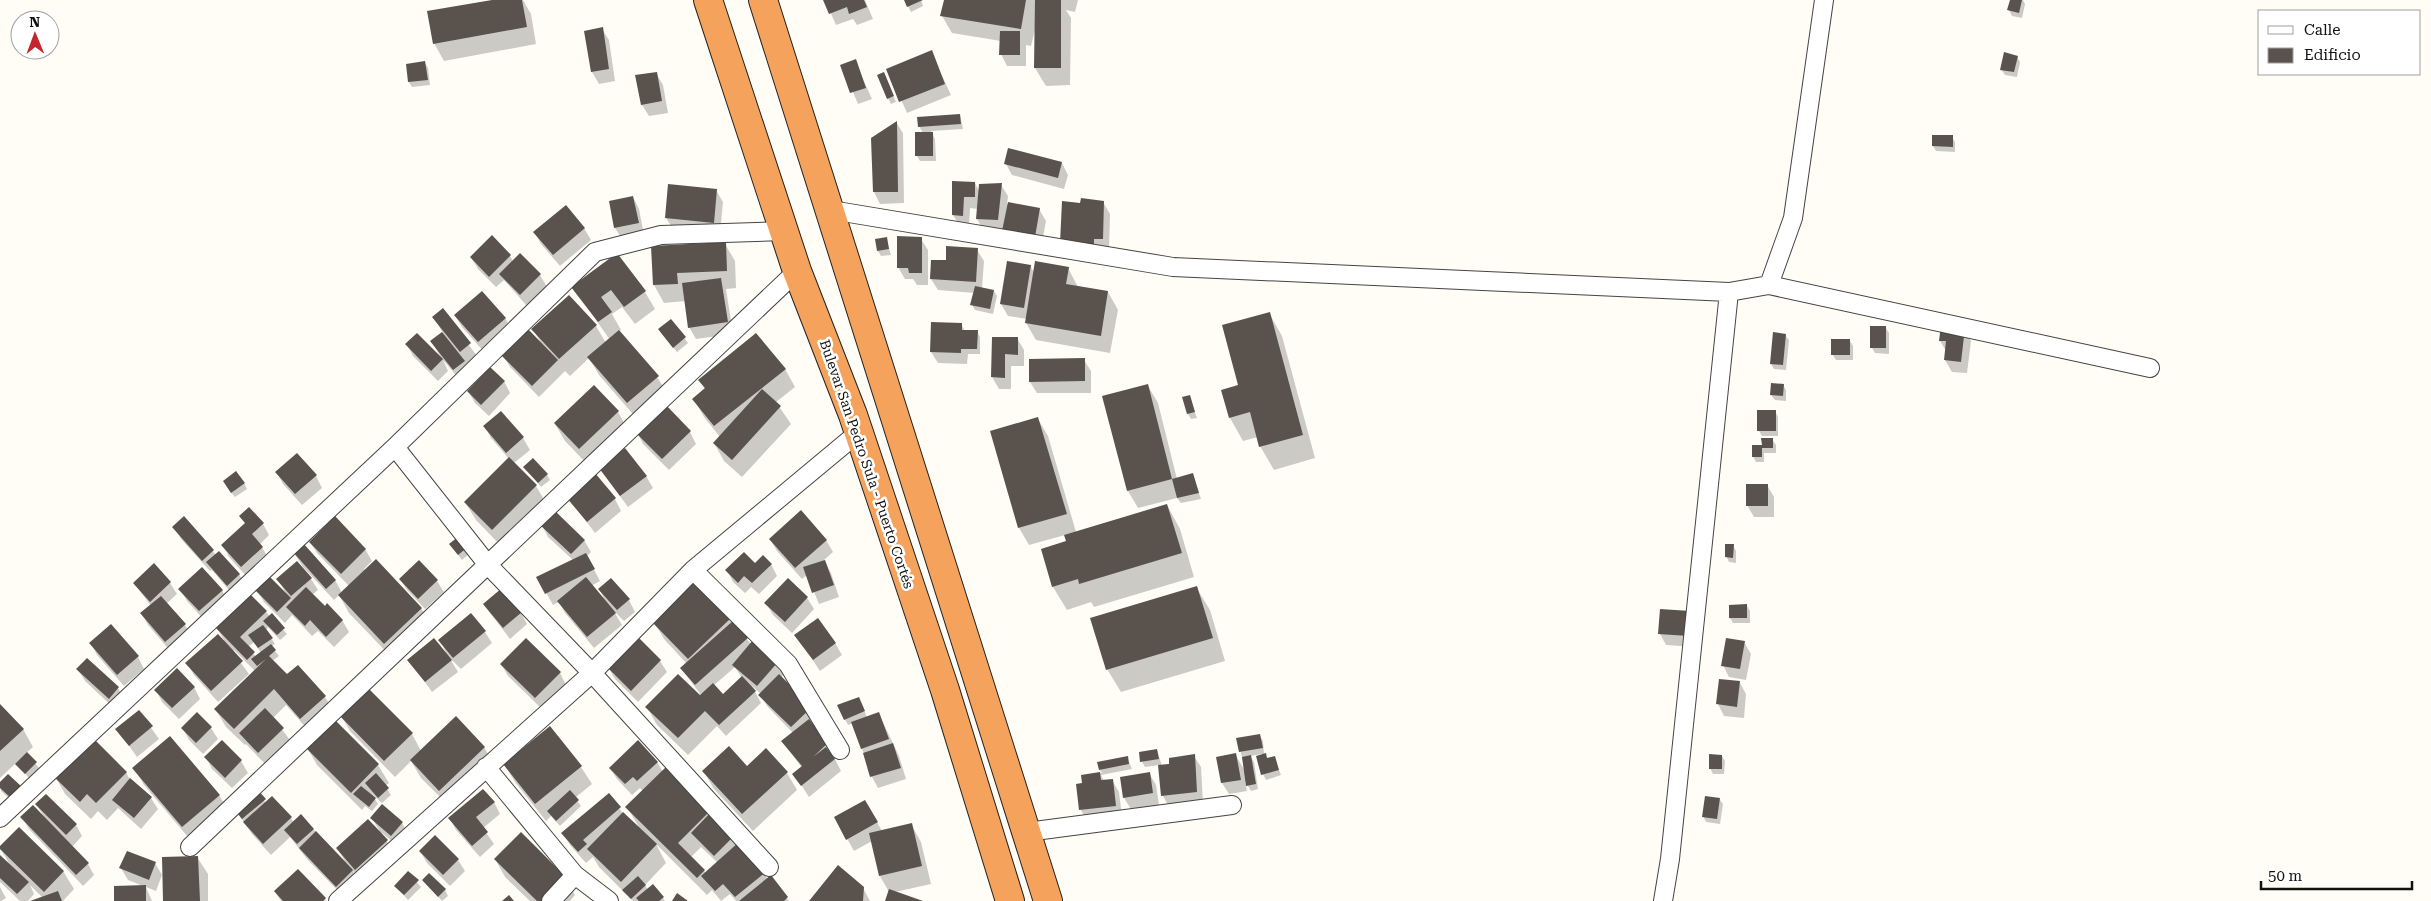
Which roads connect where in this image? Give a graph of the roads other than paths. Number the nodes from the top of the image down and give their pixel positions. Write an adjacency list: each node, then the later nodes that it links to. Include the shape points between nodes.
1 (708, 0): 5 (highway, Bulevar San Pedro Sula - Puerto Cortés)
2 (763, 0): 4 (highway)
3 (1824, 0): 7 (street, via 1793,218)
4 (831, 210): 8 (street, via 1173,267); 19 (highway)
5 (784, 231): 6 (highway, Bulevar San Pedro Sula - Puerto Cortés); 11 (street, via 661,235 594,252)
6 (798, 271): 10 (highway, Bulevar San Pedro Sula - Puerto Cortés); 12 (street)
7 (1769, 285): 8 (street); 9 (street)
8 (1729, 292): 28 (street, via 1670,859)
9 (2150, 368)
10 (859, 432): 13 (street); 26 (highway, Bulevar San Pedro Sula - Puerto Cortés, via 945,690)
11 (395, 447): 12 (street); 18 (street)
12 (488, 565): 14 (street); 20 (street)
13 (693, 570): 14 (street); 15 (street, via 788,664)
14 (592, 673): 16 (street); 21 (street)
15 (840, 750)
16 (486, 767): 22 (street); 24 (street)
17 (1232, 805): 19 (street)
18 (0, 818)
19 (1027, 832): 27 (highway)
20 (190, 847)
21 (769, 867)
22 (575, 875): 23 (street); 25 (street)
23 (600, 898)
24 (338, 901)
25 (551, 901)
26 (1010, 901)
27 (1048, 901)
28 (1662, 901)

